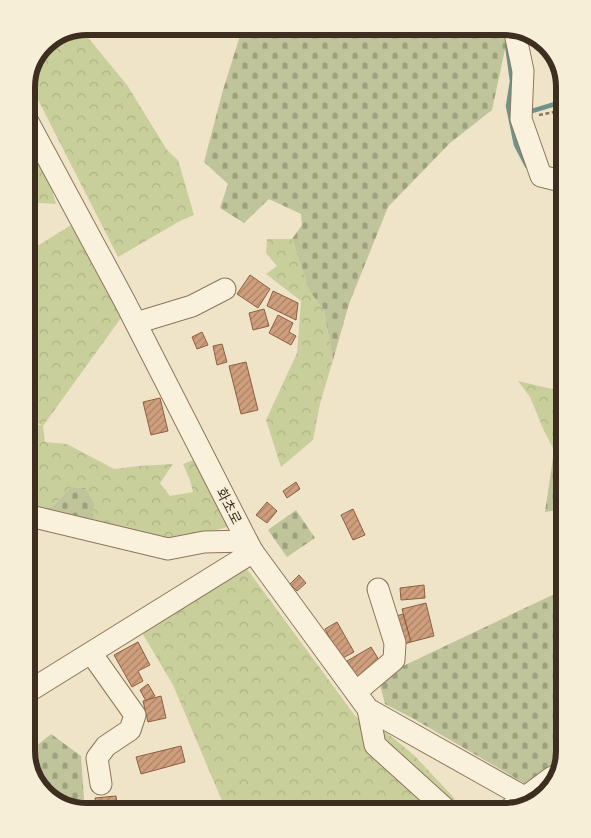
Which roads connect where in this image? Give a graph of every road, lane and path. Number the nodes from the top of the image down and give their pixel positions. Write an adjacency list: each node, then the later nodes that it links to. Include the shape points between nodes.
1 (516, 37): 3 (street, via 523,71)
2 (556, 112): 3 (path)
3 (521, 119): 5 (street, via 541,176)
4 (35, 135): 7 (street, 화초로)
5 (556, 180)
6 (225, 290): 7 (street, via 192,306)
7 (136, 323): 9 (street, 화초로)
8 (35, 518): 9 (street, via 168,549 204,542)
9 (250, 547): 11 (street); 13 (street, 화초로)
10 (378, 589): 13 (street, via 395,643 394,660)
11 (92, 653): 12 (street); 15 (street, via 135,715 130,730 106,746 97,758)
12 (35, 688)
13 (356, 692): 14 (street, 화초로)
14 (368, 709): 16 (street, 화초로); 17 (street, via 375,745)
15 (101, 784)
16 (526, 798)
17 (439, 803)

